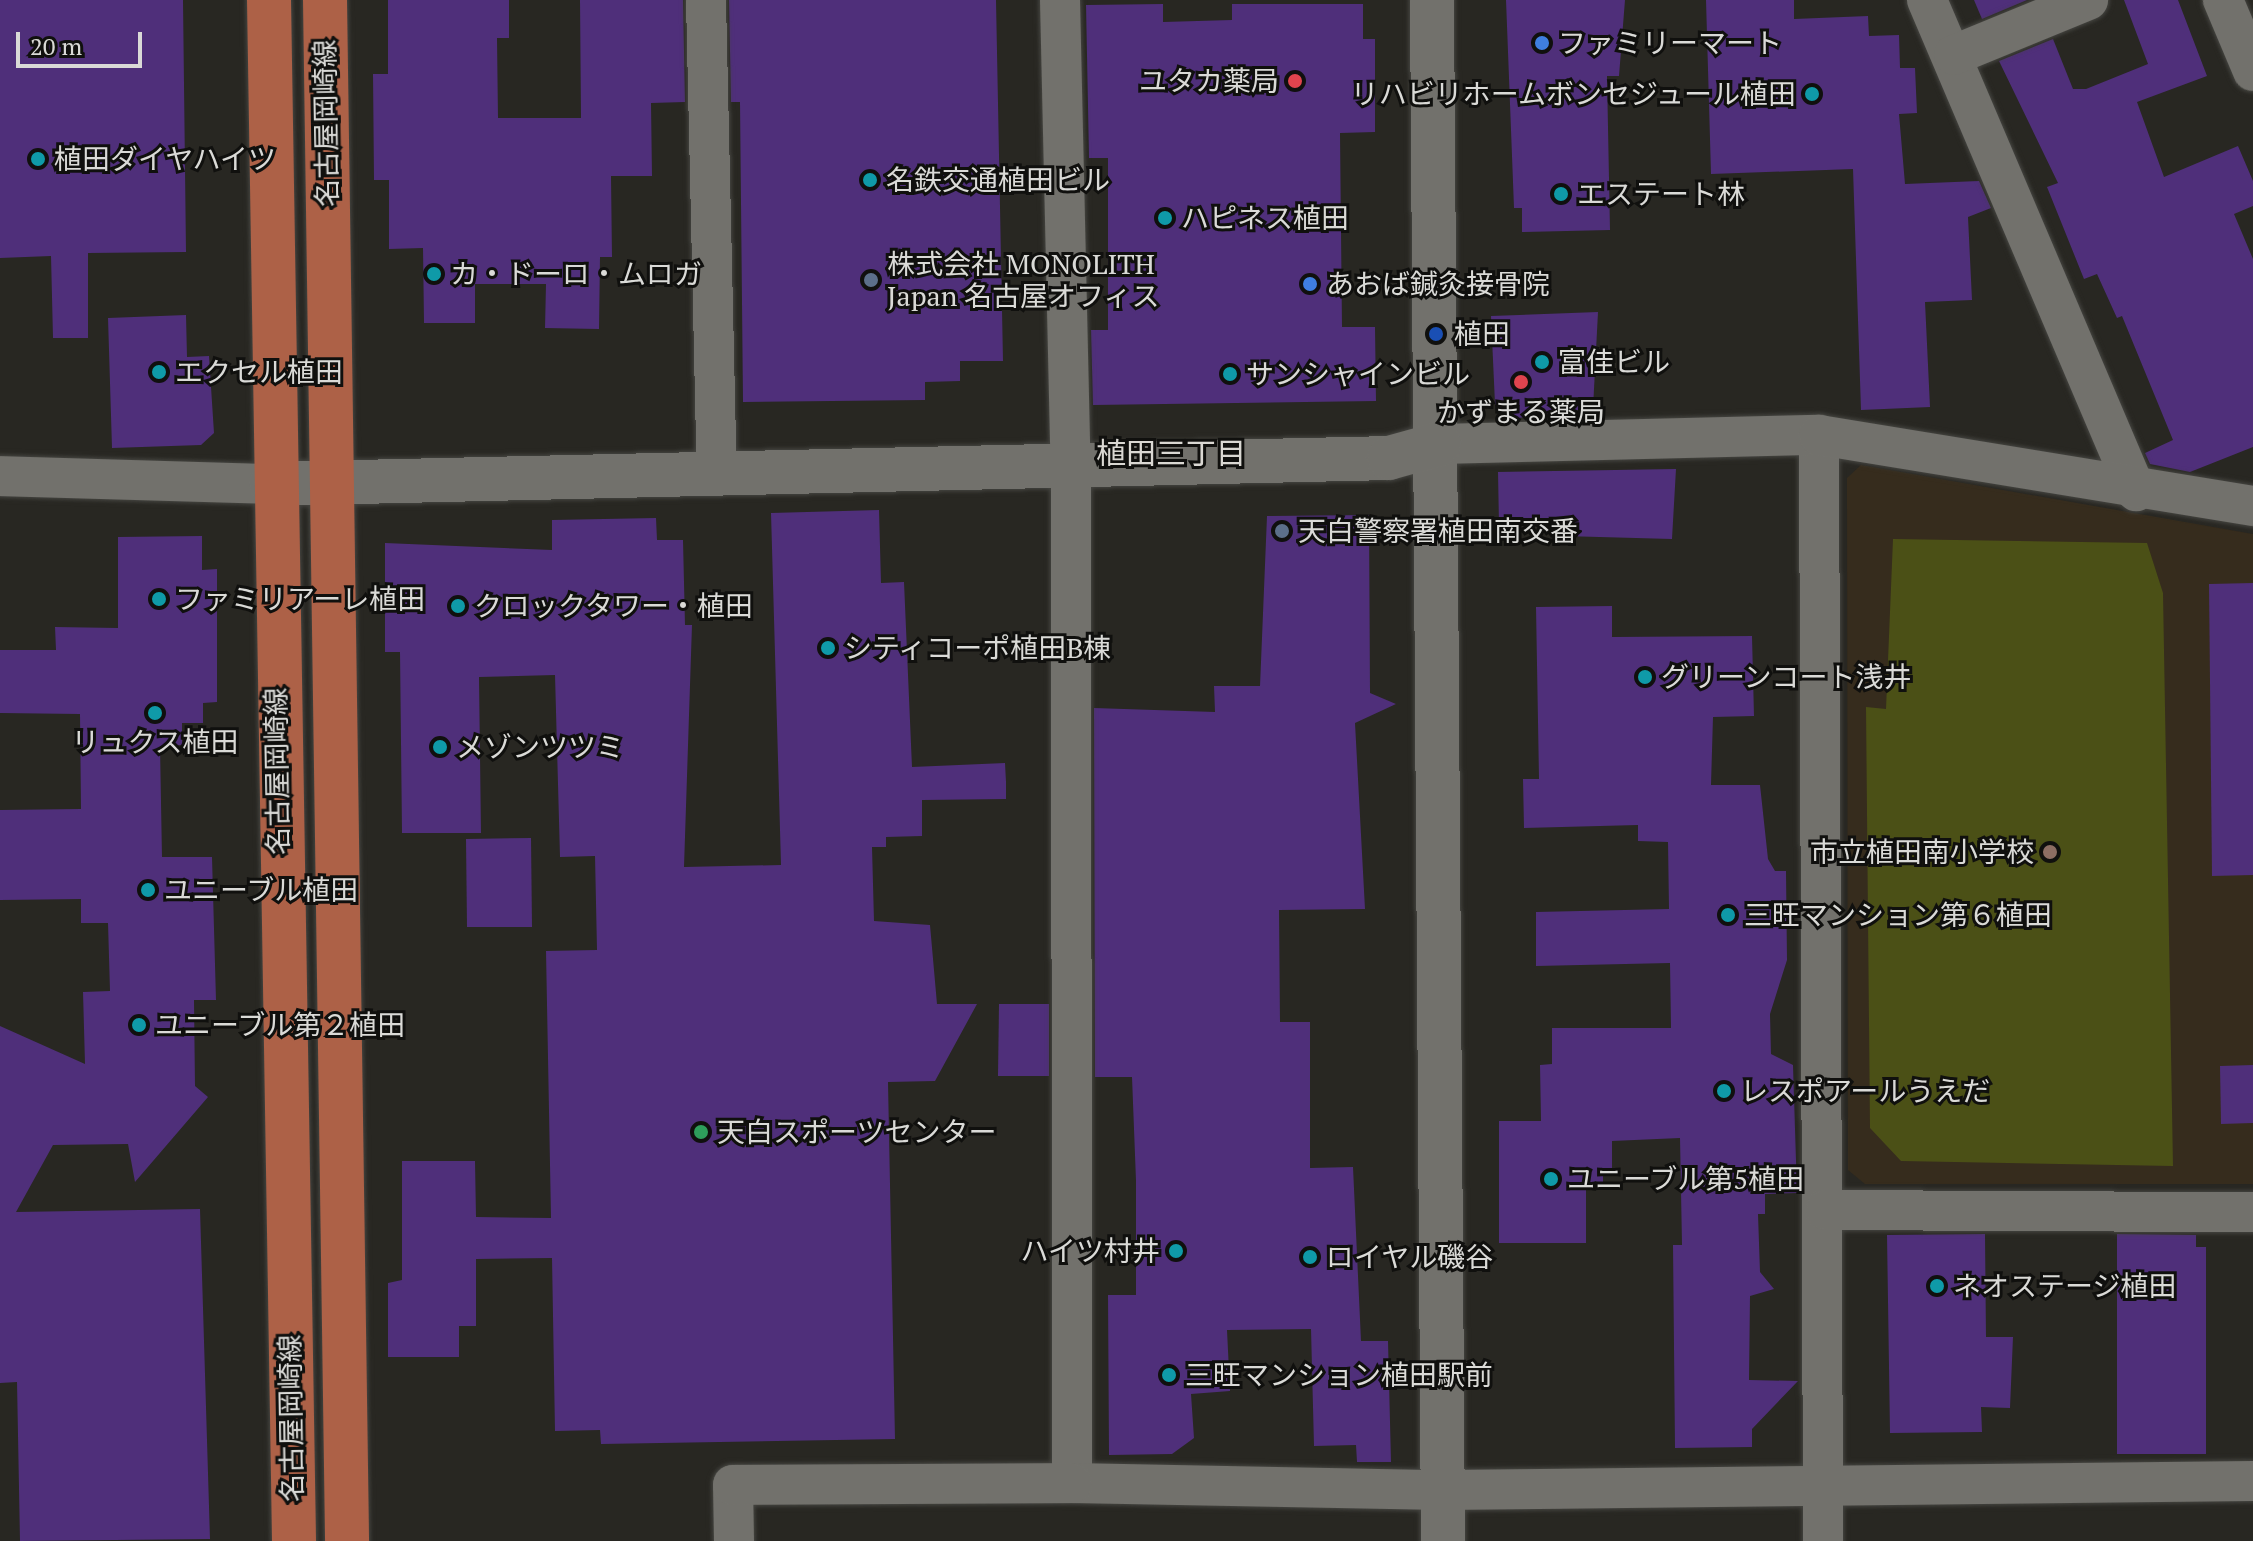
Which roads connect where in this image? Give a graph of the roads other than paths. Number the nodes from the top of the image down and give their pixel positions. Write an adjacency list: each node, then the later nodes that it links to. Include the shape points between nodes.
1 (269, 0): 16 (main road, 名古屋岡崎線)
2 (325, 0): 17 (main road, 名古屋岡崎線)
3 (706, 0): 15 (street)
4 (1060, 0): 13 (street)
5 (1432, 0): 12 (street)
6 (1927, 0): 9 (street)
7 (2088, 0): 9 (street)
8 (2223, 0): 10 (street)
9 (1954, 55): 18 (street)
10 (2253, 71)
11 (1819, 435): 12 (street); 18 (street); 20 (street)
12 (1439, 444): 13 (street, via 1389,458); 25 (street)
13 (1071, 468): 15 (street); 23 (street)
14 (0, 476): 16 (street)
15 (717, 476): 17 (street)
16 (271, 484): 17 (street); 26 (main road, 名古屋岡崎線)
17 (330, 486): 27 (main road, 名古屋岡崎線)
18 (2136, 491): 19 (street)
19 (2253, 506)
20 (1826, 1210): 21 (street); 24 (street)
21 (2253, 1212)
22 (2253, 1481): 24 (street)
23 (1072, 1483): 25 (street); 28 (street, via 733,1485)
24 (1823, 1484): 25 (street); 30 (street)
25 (1443, 1490): 29 (street)
26 (294, 1541)
27 (347, 1541)
28 (734, 1541)
29 (1443, 1541)
30 (1823, 1541)

